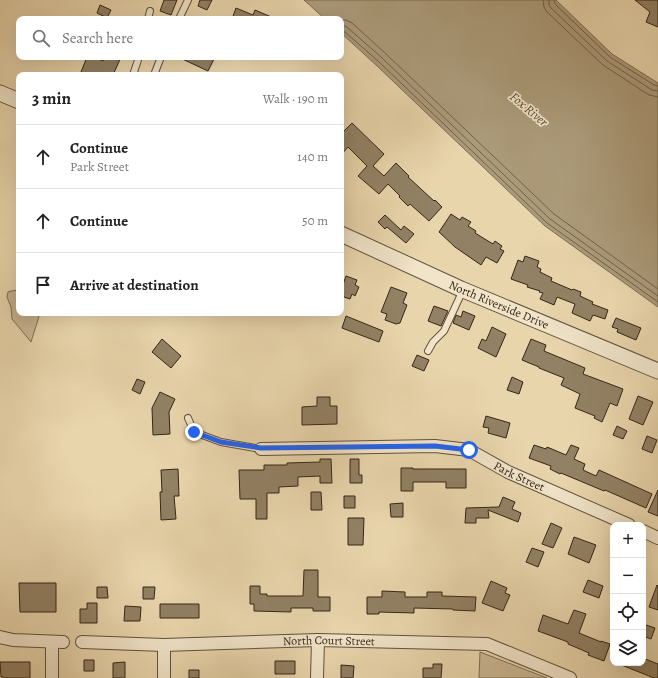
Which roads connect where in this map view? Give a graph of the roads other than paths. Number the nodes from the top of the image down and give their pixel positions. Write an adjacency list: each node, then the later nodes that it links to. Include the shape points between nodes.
1 (188, 0): 4 (lane)
2 (150, 11): 3 (lane)
3 (149, 16)
4 (180, 16)
5 (138, 60): 7 (lane)
6 (160, 60): 8 (lane)
7 (134, 72)
8 (155, 72)
9 (0, 93): 10 (street)
10 (16, 100)
11 (344, 235): 12 (street, North Riverside Drive)
12 (463, 290): 13 (lane, via 444,331); 14 (street, North Riverside Drive)
13 (428, 351)
14 (658, 370)
15 (188, 418): 16 (lane, via 194,432 221,442)
16 (261, 448): 17 (street, Park Street, via 435,446 469,450 508,472)
17 (622, 522)
18 (646, 532): 19 (street)
19 (658, 538)
20 (0, 637): 24 (street, via 57,642)
21 (318, 640): 23 (street, North Court Street); 26 (street); 27 (street, North Court Street, via 487,644)
22 (82, 642): 23 (street, North Court Street)
23 (164, 645): 25 (street)
24 (52, 678)
25 (164, 678)
26 (317, 678)
27 (570, 678)

